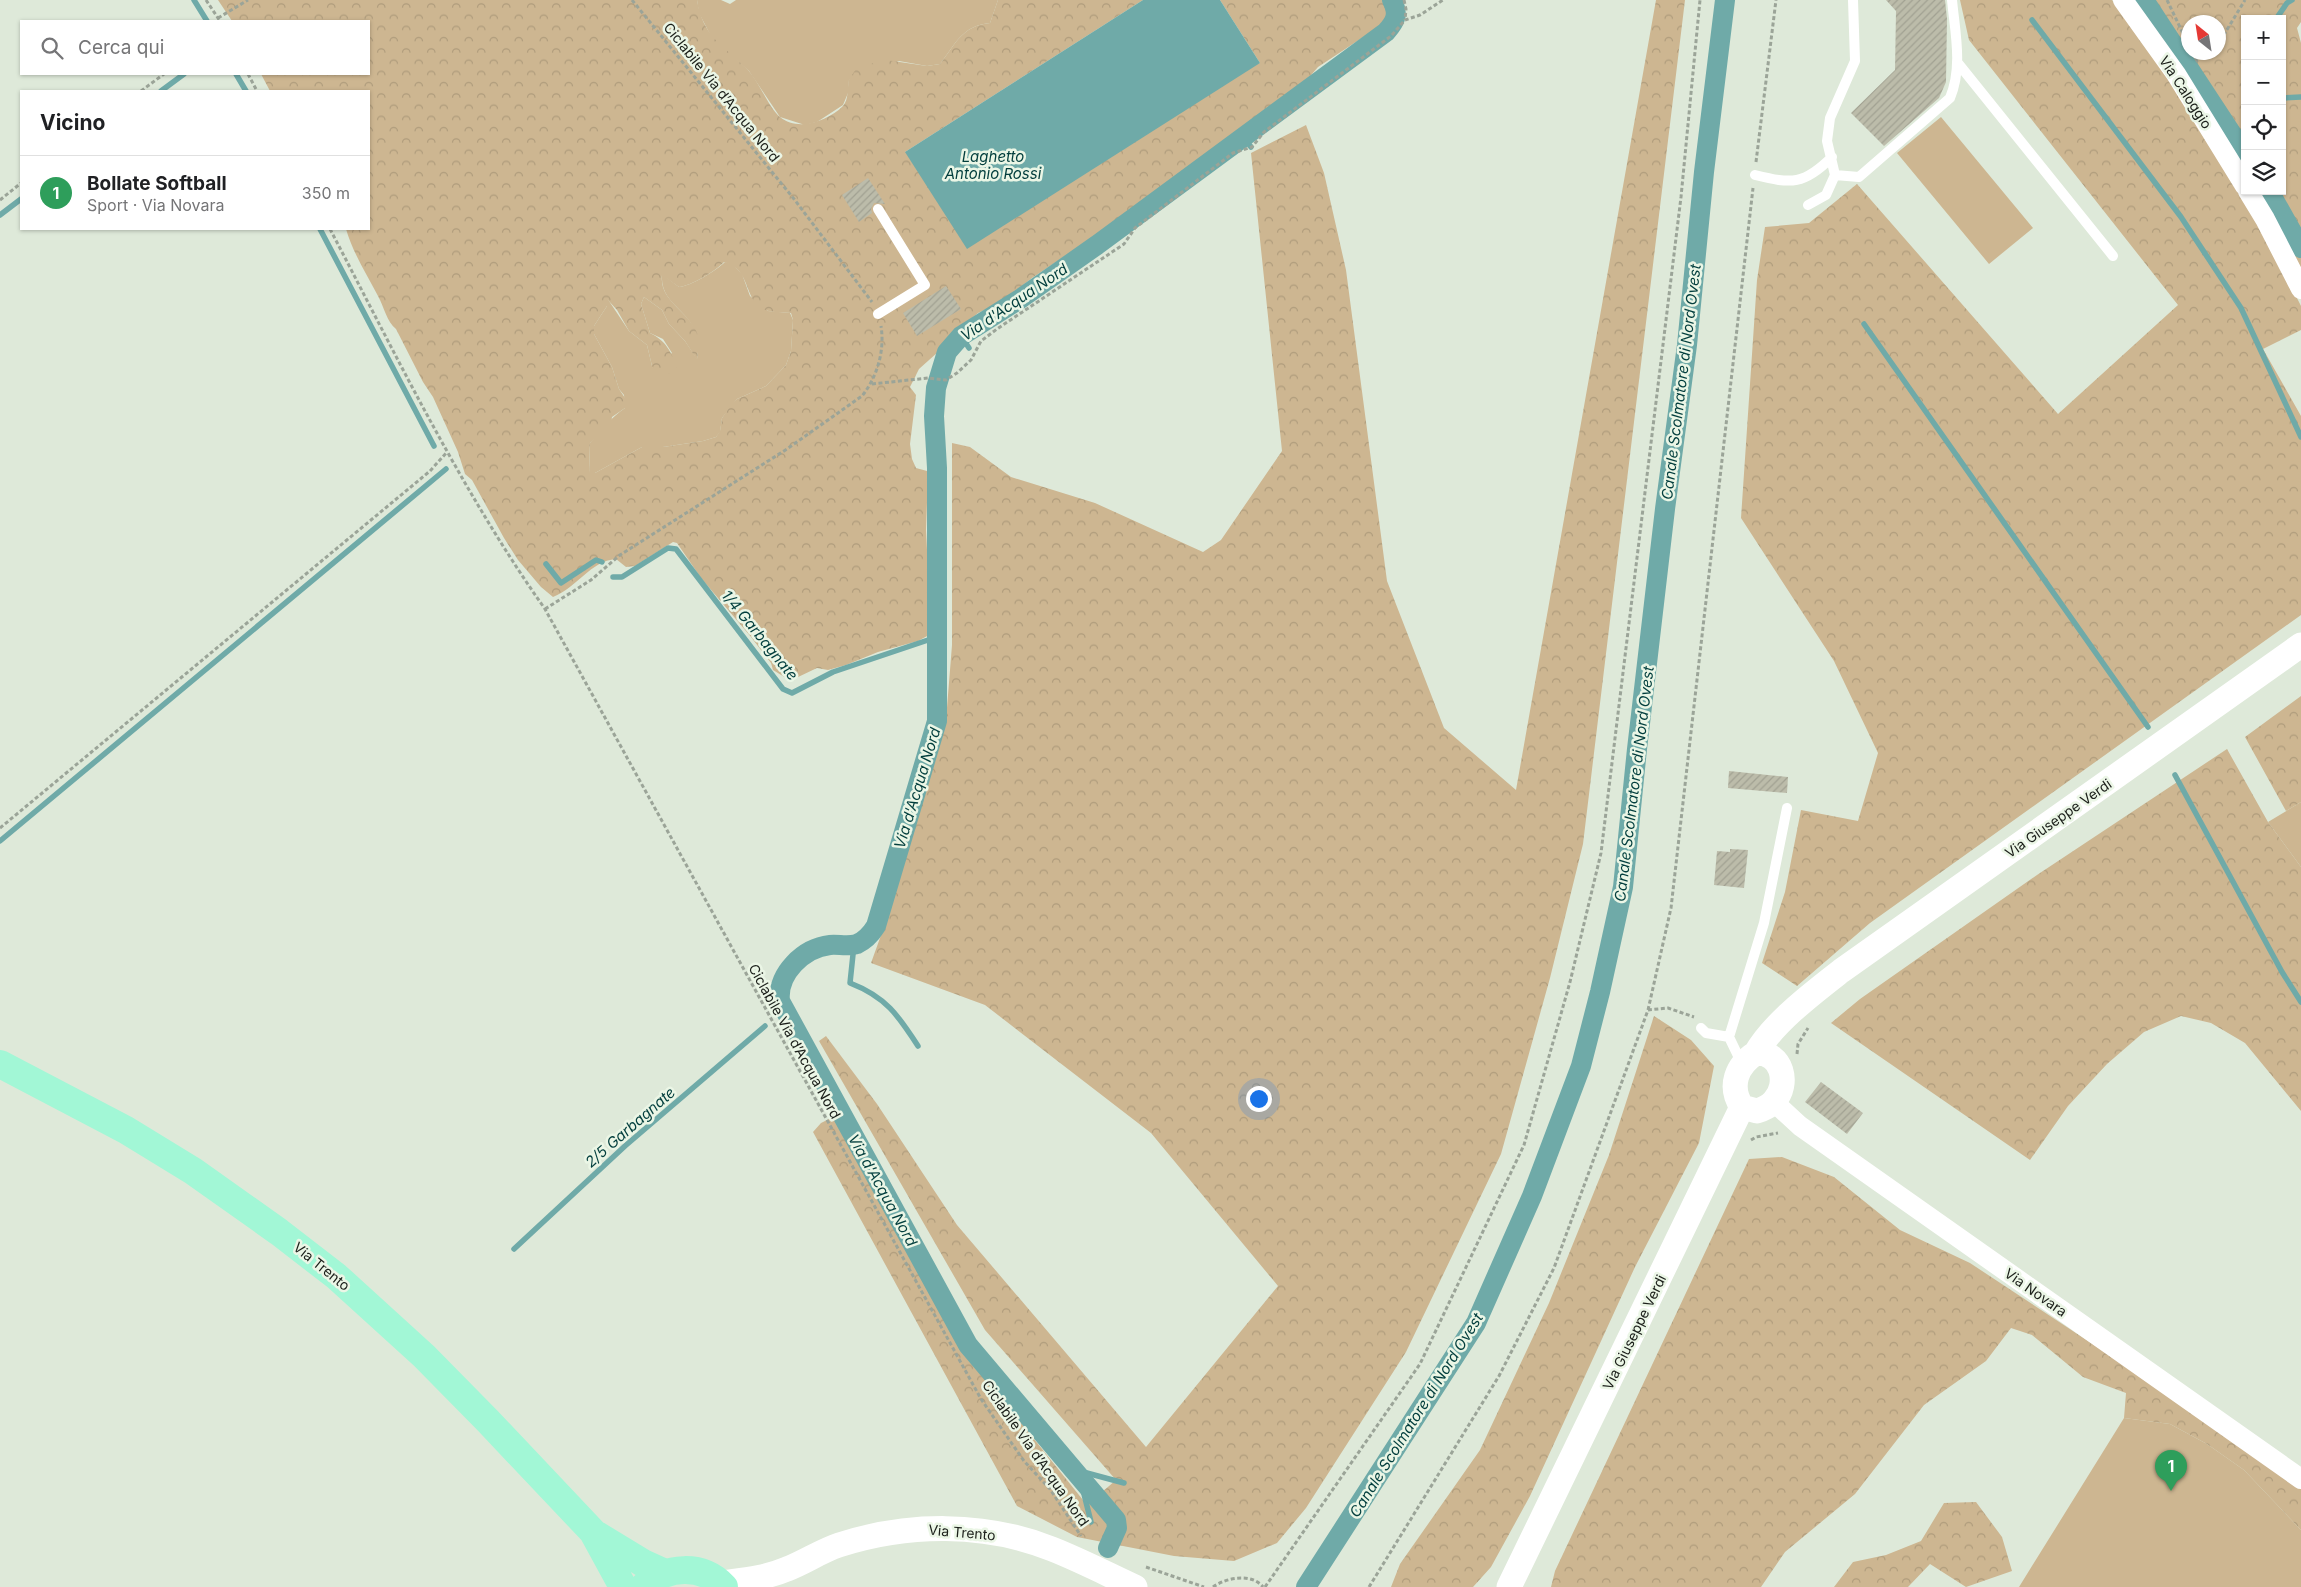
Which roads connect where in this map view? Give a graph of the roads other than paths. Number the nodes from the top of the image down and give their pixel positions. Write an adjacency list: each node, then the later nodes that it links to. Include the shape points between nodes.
1 (1853, 0): 5 (lane, via 1854,61 1830,118 1827,141)
2 (1952, 0): 4 (lane)
3 (2123, 0): 8 (street, Via Caloggio, via 2176,74)
4 (1957, 62): 7 (lane, via 1957,82 1950,98 1859,177); 12 (lane)
5 (1832, 156): 6 (lane, via 1803,179 1780,180); 7 (lane)
6 (1755, 174)
7 (1835, 175): 10 (lane, via 1826,195)
8 (2241, 180)
9 (2250, 195): 13 (street)
10 (1808, 206)
11 (878, 209): 14 (lane, via 925,285)
12 (2113, 256)
13 (2301, 290)
14 (878, 314)
15 (2301, 645): 19 (street, Via Giuseppe Verdi, via 1815,991 1762,1042)
16 (1787, 808): 18 (lane, via 1764,924)
17 (1703, 1030): 18 (lane)
18 (1729, 1037): 19 (lane)
19 (1768, 1060): 21 (street, via 1782,1070 1780,1092); 22 (street, via 1736,1079 1735,1089)
20 (0, 1064): 24 (main road, Via Trento, via 126,1130 172,1158 223,1191 310,1256 424,1356)
21 (1774, 1102): 22 (street, via 1757,1111); 23 (street, Via Novara, via 1800,1126)
22 (1742, 1106): 25 (street, Via Giuseppe Verdi)
23 (2301, 1479)
24 (593, 1532): 28 (main road, Via Trento, via 635,1558); 30 (main road, Via Trento)
25 (1526, 1557): 32 (street, Via Giuseppe Verdi); 33 (street, Via Giuseppe Verdi); 34 (street, Via Giuseppe Verdi)
26 (786, 1570): 27 (street, Via Trento, via 837,1546 872,1535 943,1528 1026,1540); 29 (street, Via Trento); 31 (street, Via Trento)
27 (1138, 1576)
28 (654, 1580): 29 (main road, Via Trento, via 688,1570 711,1577)
29 (722, 1585)
30 (623, 1587)
31 (763, 1587)
32 (1505, 1587)
33 (1509, 1587)
34 (1516, 1587)

